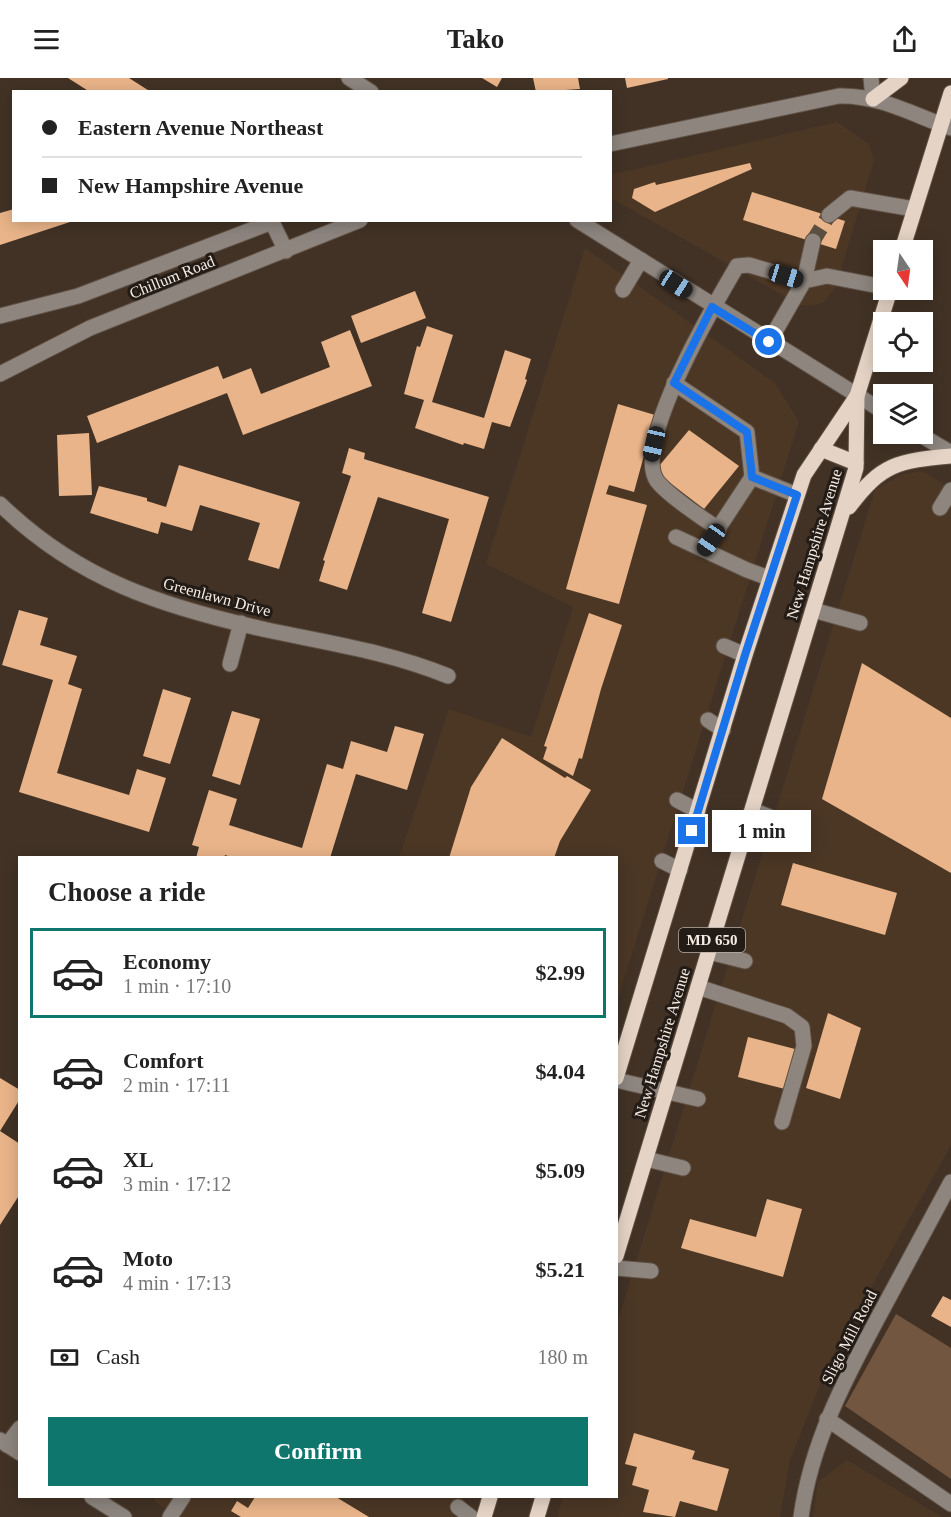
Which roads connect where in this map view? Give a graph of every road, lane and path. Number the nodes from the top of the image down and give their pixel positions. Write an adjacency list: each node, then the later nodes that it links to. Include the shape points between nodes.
1 (349, 78): 4 (street)
2 (871, 78): 6 (street)
3 (901, 78): 6 (main road)
4 (368, 90)
5 (951, 93): 7 (main road)
6 (873, 99): 7 (street); 8 (street, via 826,98)
7 (946, 126): 9 (main road)
8 (612, 144)
9 (914, 209): 10 (street, via 850,198); 13 (main road)
10 (829, 215)
11 (355, 222): 15 (street, Chillum Road)
12 (580, 222): 16 (street)
13 (905, 240)
14 (813, 242): 17 (street)
15 (286, 250): 22 (street, via 272,222 78,296); 24 (street, Chillum Road, via 90,328)
16 (641, 260): 19 (street); 21 (street)
17 (804, 281): 18 (street, via 827,276); 21 (street, via 750,265 737,266); 23 (street)
18 (873, 285)
19 (622, 290)
20 (887, 300): 26 (main road)
21 (712, 307): 23 (street); 25 (street)
22 (0, 316)
23 (769, 342): 26 (street)
24 (0, 374)
25 (674, 383): 32 (street, via 747,432); 38 (street, via 651,458 657,480)
26 (858, 396): 27 (street); 29 (main road, New Hampshire Avenue / MD 650); 31 (main road, New Hampshire Avenue / MD 650)
27 (873, 405)
28 (933, 443): 30 (street)
29 (821, 449): 31 (main road); 34 (main road, New Hampshire Avenue / MD 650)
30 (951, 455): 37 (main road, via 911,460 885,469 867,482)
31 (856, 463): 37 (main road, New Hampshire Avenue / MD 650)
32 (752, 477): 34 (street); 38 (street)
33 (951, 490): 36 (street)
34 (797, 495): 41 (main road, New Hampshire Avenue / MD 650)
35 (0, 504): 43 (street, Greenlawn Drive, via 42,541 99,578 155,600)
36 (940, 508)
37 (842, 516): 42 (main road, New Hampshire Avenue / MD 650)
38 (718, 529): 40 (street)
39 (676, 537): 40 (street)
40 (704, 550): 41 (street)
41 (769, 578): 46 (main road, New Hampshire Avenue / MD 650)
42 (813, 610): 44 (street); 52 (main road, New Hampshire Avenue / MD 650)
43 (241, 623): 47 (street); 48 (street, Greenlawn Drive, via 397,658)
44 (860, 623)
45 (724, 646): 46 (street)
46 (745, 655): 50 (main road, New Hampshire Avenue / MD 650)
47 (230, 664)
48 (448, 676)
49 (708, 720): 50 (street)
50 (723, 730): 53 (main road, New Hampshire Avenue / MD 650)
51 (677, 800): 53 (street)
52 (752, 810): 54 (street); 57 (main road, New Hampshire Avenue / MD 650)
53 (698, 811): 56 (main road, New Hampshire Avenue / MD 650)
54 (780, 821)
55 (662, 861): 56 (street)
56 (680, 870): 60 (main road, New Hampshire Avenue / MD 650)
57 (709, 952): 58 (street); 59 (main road, New Hampshire Avenue / MD 650)
58 (745, 961)
59 (698, 987): 62 (main road, New Hampshire Avenue / MD 650); 64 (street, via 787,1016 802,1027 804,1047)
60 (620, 1050)
61 (618, 1080): 62 (street)
62 (666, 1093): 63 (street); 65 (main road, New Hampshire Avenue / MD 650)
63 (698, 1100)
64 (782, 1122)
65 (646, 1159): 66 (street); 68 (main road, New Hampshire Avenue / MD 650)
66 (683, 1168)
67 (951, 1182): 71 (street, Sligo Mill Road)
68 (618, 1250)
69 (618, 1268): 70 (street)
70 (651, 1272)
71 (827, 1419): 78 (street); 85 (street, Sligo Mill Road, via 806,1482)
72 (18, 1431): 73 (street)
73 (9, 1446)
74 (94, 1498): 80 (street)
75 (182, 1498): 81 (street)
76 (490, 1498): 83 (main road)
77 (543, 1498): 84 (main road)
78 (951, 1504)
79 (458, 1507): 82 (street)
80 (124, 1517)
81 (170, 1517)
82 (471, 1517)
83 (484, 1517)
84 (537, 1517)
85 (801, 1517)

